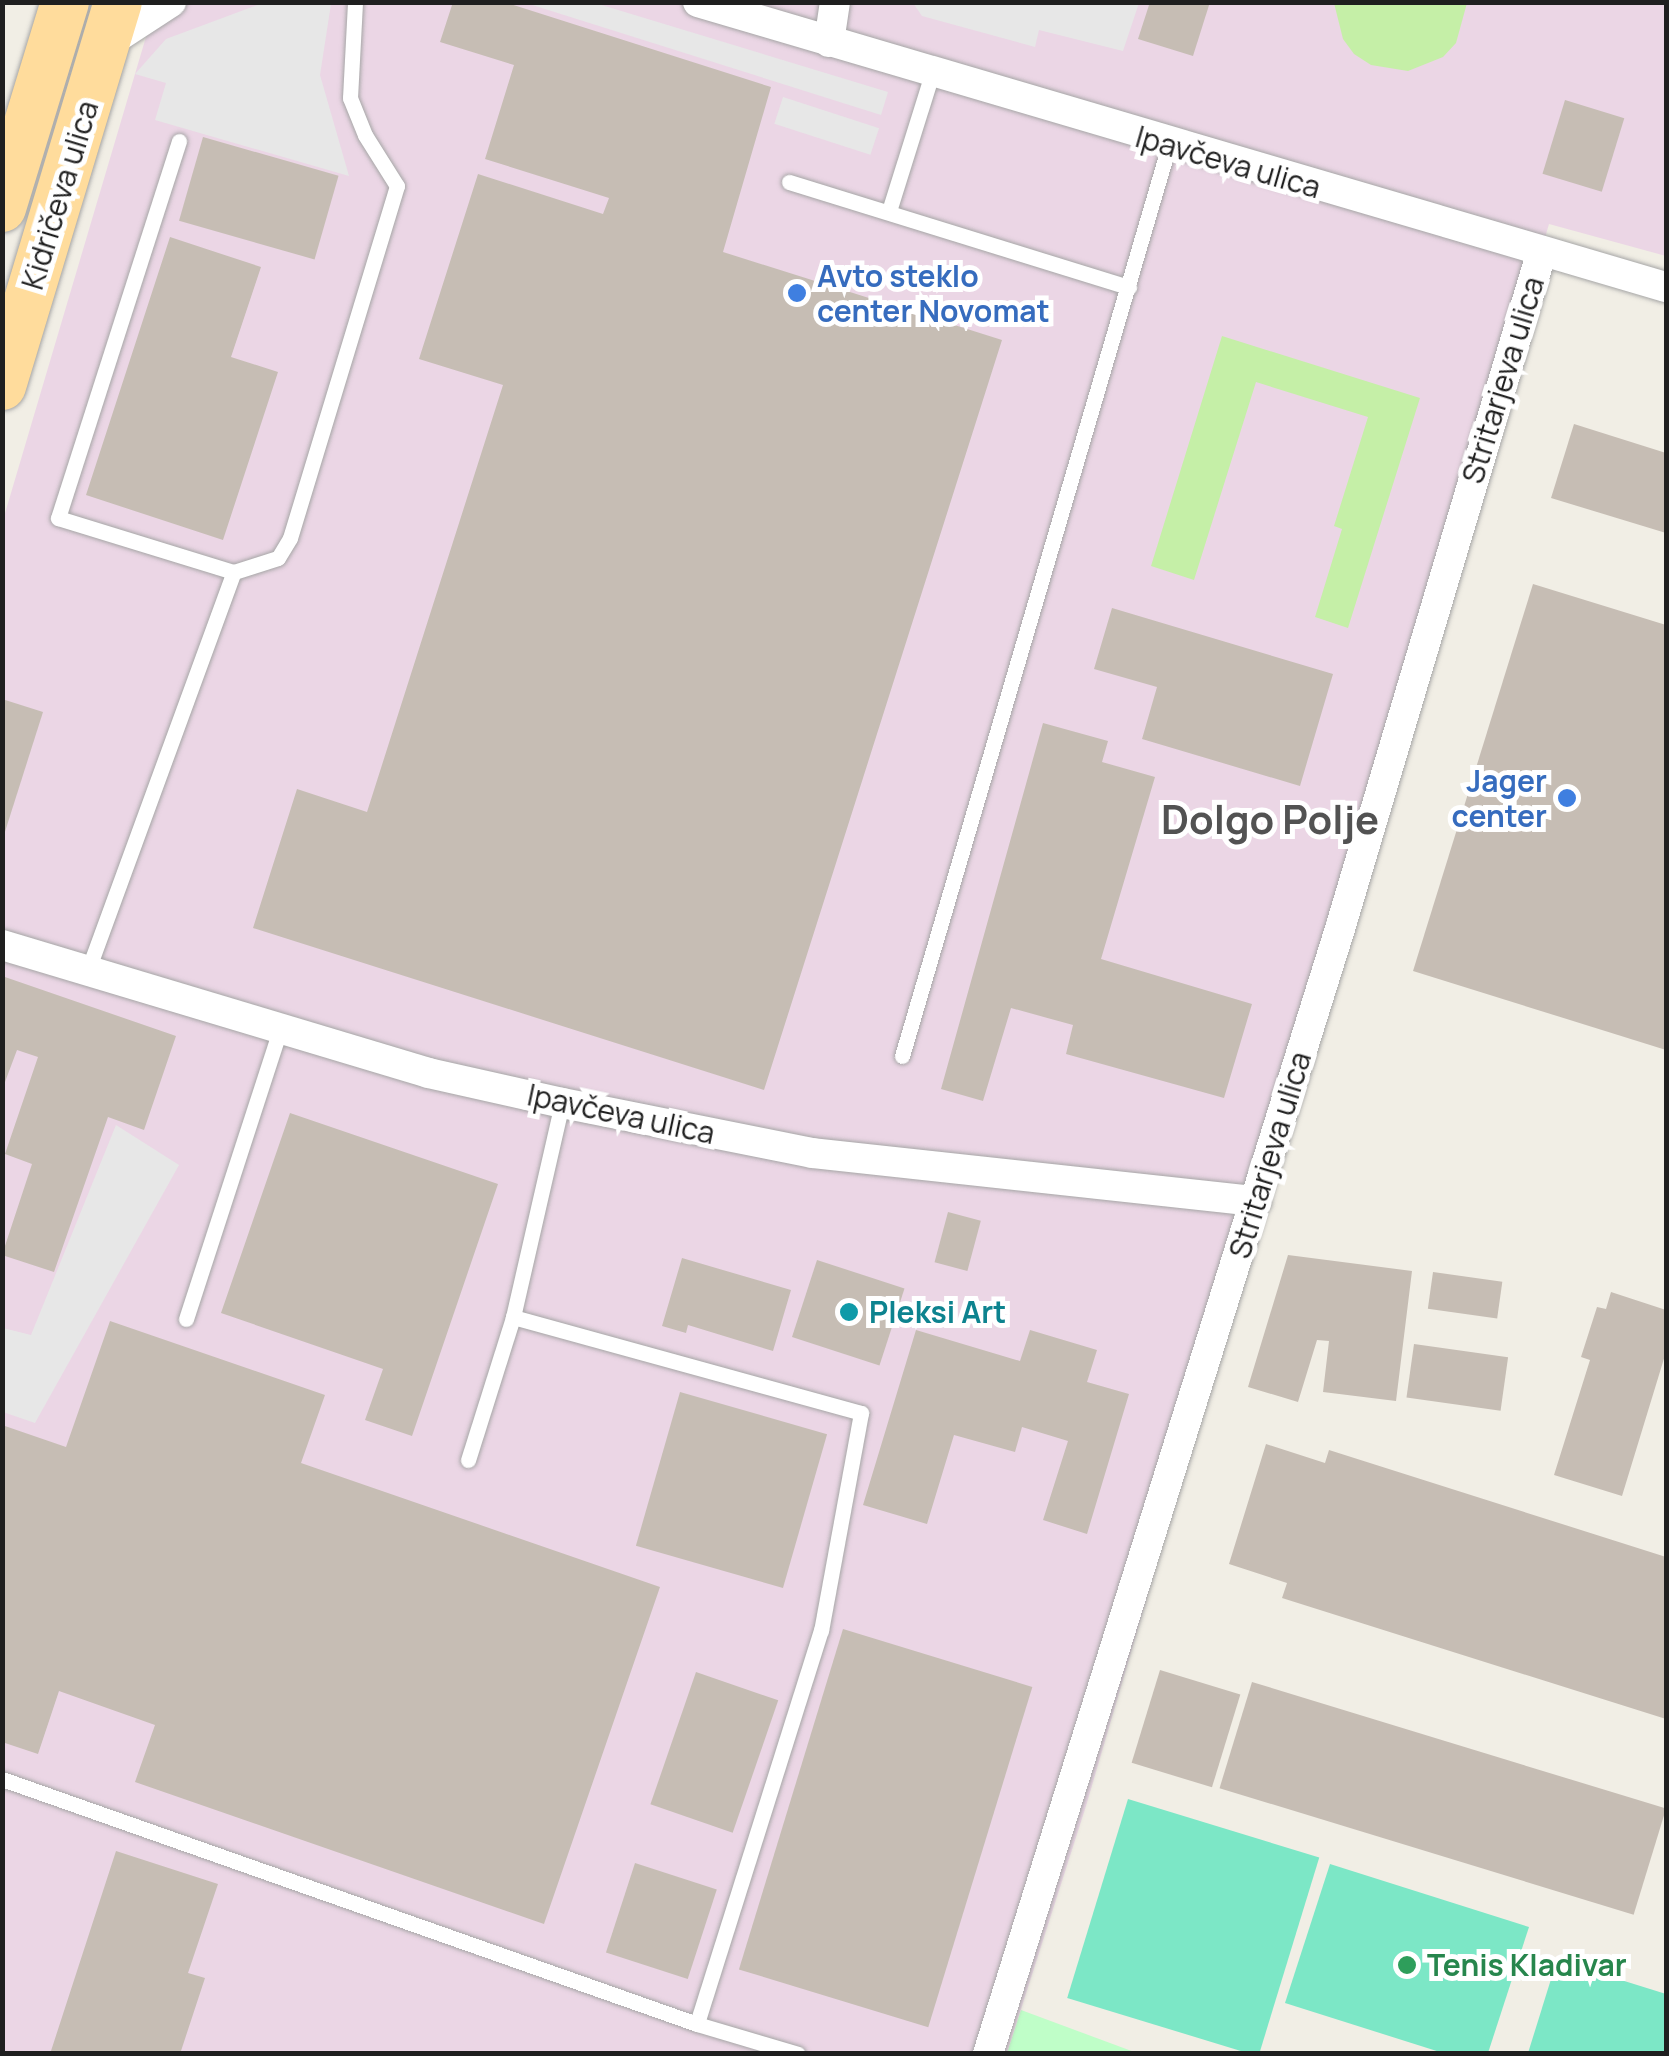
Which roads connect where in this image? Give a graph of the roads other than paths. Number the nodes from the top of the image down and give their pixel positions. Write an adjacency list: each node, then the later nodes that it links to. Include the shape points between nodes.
1 (65, 2): 12 (main road, Kidričeva ulica)
2 (171, 2): 6 (street)
3 (355, 2): 18 (lane, via 350,98 397,186 290,538 278,558)
4 (698, 2): 7 (street, Ipavčeva ulica)
5 (835, 2): 7 (street)
6 (112, 24): 17 (main road, Kidričeva ulica)
7 (829, 42): 8 (street, Ipavčeva ulica)
8 (933, 71): 10 (street, Ipavčeva ulica); 13 (lane)
9 (178, 141): 18 (lane, via 58,518)
10 (1169, 144): 14 (street, Ipavčeva ulica); 15 (lane)
11 (789, 182): 13 (lane)
12 (2, 208)
13 (888, 211): 15 (lane)
14 (1540, 254): 16 (street, Ipavčeva ulica); 24 (street, Stritarjeva ulica)
15 (1129, 287): 22 (lane)
16 (1666, 287)
17 (2, 386)
18 (234, 572): 20 (lane)
19 (2, 945): 20 (street, Ipavčeva ulica)
20 (88, 970): 21 (street, Ipavčeva ulica)
21 (280, 1030): 23 (street, Ipavčeva ulica); 26 (lane)
22 (902, 1056)
23 (562, 1104): 24 (street, Ipavčeva ulica, via 812,1153); 25 (lane)
24 (1256, 1202): 31 (street, Stritarjeva ulica)
25 (513, 1317): 27 (lane); 29 (lane, via 861,1413 821,1630)
26 (186, 1319)
27 (468, 1460)
28 (2, 1778): 29 (lane)
29 (697, 2024): 30 (lane)
30 (798, 2054)
31 (988, 2054)

